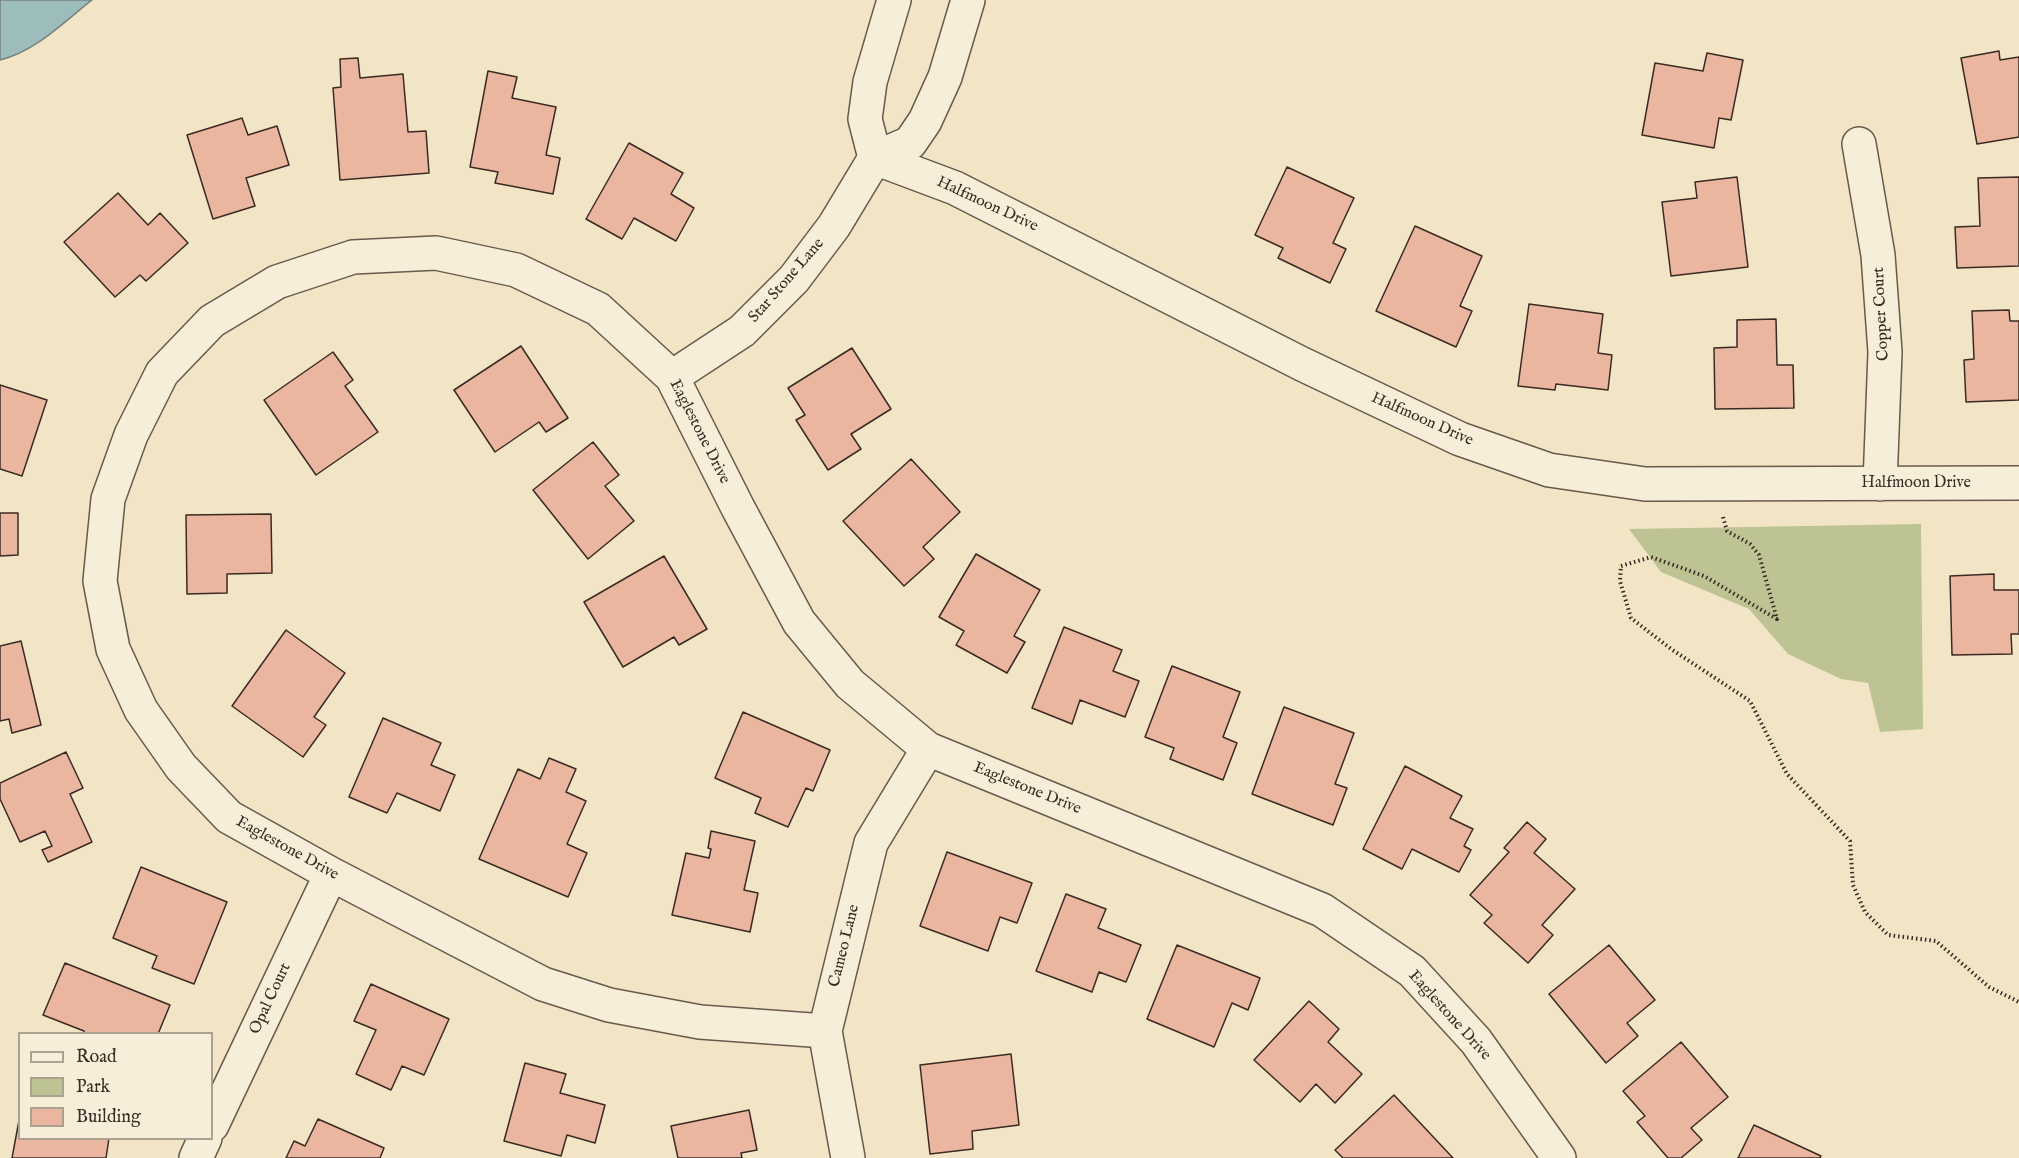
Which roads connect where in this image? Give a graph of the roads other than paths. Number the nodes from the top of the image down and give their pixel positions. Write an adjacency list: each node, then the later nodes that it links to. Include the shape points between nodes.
1 (894, 0): 4 (street, via 870,82 865,119)
2 (968, 0): 4 (street, via 945,77 925,122 910,143)
3 (1859, 144): 7 (street, Copper Court, via 1878,255 1885,352)
4 (875, 158): 5 (street, Star Stone Lane, via 834,226 794,279 742,331); 7 (street, Halfmoon Drive, via 955,188 1461,440 1549,470 1645,484)
5 (672, 377): 8 (street, Eaglestone Drive, via 799,622 850,684); 9 (street, Eaglestone Drive, via 598,309 516,270 436,253 353,256 277,282 212,321 162,373 131,435 108,499 100,581 113,649 141,710 189,775 229,817)
6 (2019, 483): 7 (street, Halfmoon Drive)
7 (1880, 484)
8 (928, 749): 10 (street, Cameo Lane, via 871,843); 15 (street, Eaglestone Drive, via 1322,909 1412,971 1476,1041)
9 (331, 874): 10 (street, Eaglestone Drive, via 543,984 609,1005 700,1022); 11 (street, Opal Court)
10 (825, 1031): 14 (street, Cameo Lane)
11 (213, 1123)
12 (204, 1140): 13 (street)
13 (196, 1158)
14 (848, 1158)
15 (1559, 1158)

